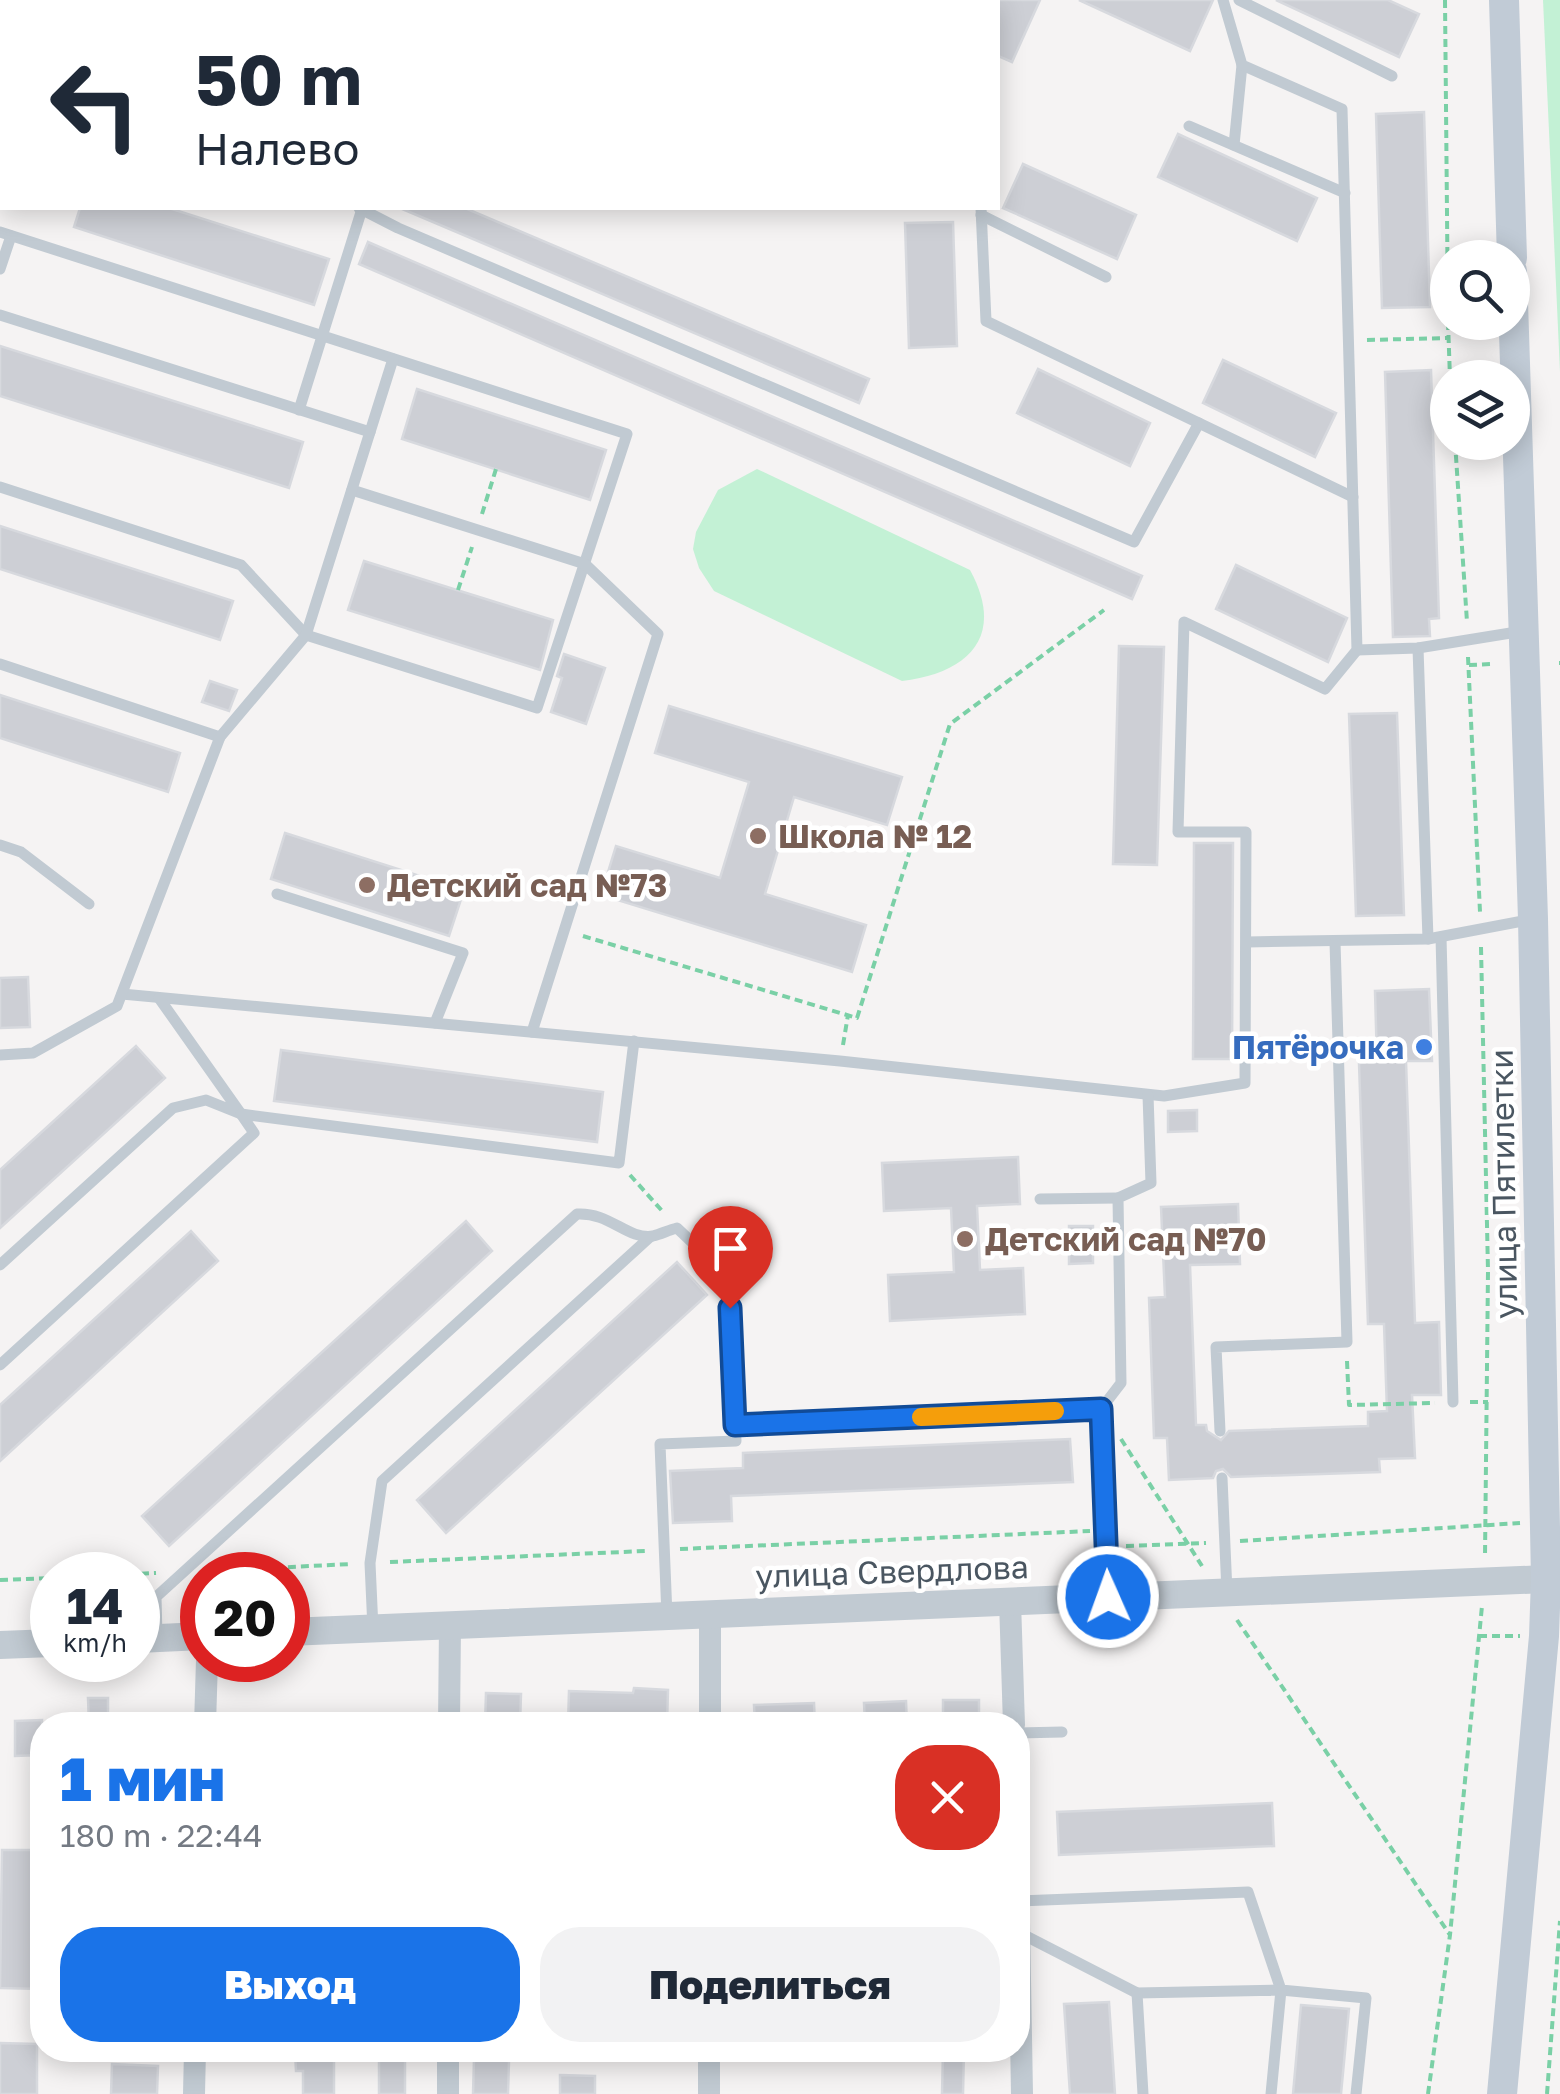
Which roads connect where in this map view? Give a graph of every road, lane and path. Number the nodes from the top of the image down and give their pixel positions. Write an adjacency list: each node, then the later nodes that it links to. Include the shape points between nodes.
1 (1222, 0): 5 (lane)
2 (1240, 0): 6 (lane)
3 (1445, 0): 14 (path)
4 (1504, 0): 15 (main road)
5 (1242, 65): 8 (lane); 9 (lane, via 1342,108)
6 (1392, 76)
7 (1189, 126): 8 (lane)
8 (1234, 145): 9 (lane)
9 (1345, 193): 22 (lane)
10 (360, 210): 19 (lane)
11 (365, 210): 25 (lane, via 1134,542)
12 (981, 211): 17 (lane); 25 (lane, via 986,322)
13 (6, 234): 16 (lane); 19 (lane)
14 (1447, 240)
15 (1511, 240)
16 (0, 269)
17 (1106, 277)
18 (0, 315): 24 (lane)
19 (322, 336): 23 (lane); 24 (lane)
20 (1430, 339): 22 (path)
21 (1514, 340): 33 (main road, улица Пятилетки)
22 (1349, 341): 30 (lane)
23 (393, 359): 26 (lane); 31 (lane, via 627,434)
24 (299, 410): 26 (lane)
25 (1199, 423): 30 (lane)
26 (370, 432): 29 (lane)
27 (1456, 460): 35 (path)
28 (0, 487): 34 (lane, via 241,564)
29 (352, 490): 31 (lane); 34 (lane)
30 (1353, 497): 37 (lane)
31 (585, 564): 34 (lane, via 538,708); 47 (lane, via 658,634)
32 (1104, 610): 53 (path, via 950,724 857,1018)
33 (1524, 631): 35 (lane); 45 (main road, улица Пятилетки)
34 (306, 636): 41 (lane)
35 (1468, 639): 36 (lane); 40 (path)
36 (1418, 648): 37 (lane); 48 (lane)
37 (1356, 650): 49 (lane, via 1325,690 1184,622 1178,832 1246,832)
38 (0, 664): 41 (lane)
39 (1491, 664): 40 (path)
40 (1468, 665): 46 (path)
41 (220, 737): 51 (lane)
42 (0, 846): 44 (lane, via 21,852)
43 (277, 894): 54 (lane, via 463,953)
44 (89, 904)
45 (1532, 919): 46 (lane); 84 (main road, улица Пятилетки)
46 (1480, 927): 48 (lane); 70 (path)
47 (564, 930): 53 (path); 55 (lane)
48 (1434, 938): 50 (lane); 69 (lane)
49 (1246, 942): 50 (lane); 59 (lane, via 1246,1083)
50 (1334, 942): 67 (lane)
51 (122, 994): 52 (lane); 57 (lane, via 117,1006 32,1054)
52 (159, 998): 54 (lane); 60 (lane)
53 (848, 1015): 58 (path)
54 (435, 1023): 55 (lane)
55 (532, 1032): 56 (lane)
56 (634, 1041): 58 (lane); 61 (lane)
57 (0, 1056)
58 (840, 1061): 59 (lane)
59 (1148, 1094): 62 (lane, via 1151,1183)
60 (240, 1114): 61 (lane); 66 (lane, via 206,1100 173,1108); 68 (lane, via 254,1133)
61 (620, 1163): 64 (path)
62 (1118, 1198): 63 (lane); 71 (lane, via 1120,1383)
63 (1040, 1199)
64 (676, 1228): 65 (lane); 72 (lane, via 716,1265 730,1308)
65 (650, 1237): 80 (lane, via 596,1213 576,1214); 81 (lane, via 382,1481)
66 (0, 1266)
67 (1347, 1342): 69 (path, via 1349,1405); 73 (lane, via 1216,1347)
68 (0, 1365)
69 (1453, 1402): 70 (path)
70 (1488, 1402): 75 (path)
71 (1101, 1409): 72 (lane); 76 (lane); 78 (path)
72 (735, 1425): 79 (lane, via 736,1441 660,1444)
73 (1220, 1431)
74 (1222, 1478): 77 (lane)
75 (1486, 1526): 77 (path); 87 (path)
76 (1107, 1540): 78 (path, via 1118,1546); 79 (path, via 1089,1531); 90 (lane)
77 (1224, 1542): 78 (path); 88 (lane)
78 (1188, 1543): 88 (path)
79 (664, 1550): 81 (path); 93 (lane)
80 (206, 1552)
81 (370, 1563): 82 (path); 95 (lane)
82 (310, 1566)
83 (180, 1576): 89 (lane)
84 (1553, 1578): 87 (street, улица Свердлова); 125 (main road, улица Пятилетки)
85 (30, 1579): 86 (path)
86 (0, 1580)
87 (1484, 1580): 88 (street, улица Свердлова)
88 (1222, 1592): 90 (street, улица Свердлова); 109 (path)
89 (160, 1594)
90 (1108, 1597): 91 (street, улица Свердлова)
91 (1010, 1601): 92 (street, улица Свердлова); 104 (street)
92 (710, 1614): 93 (street, улица Свердлова); 103 (street)
93 (667, 1616): 94 (street, улица Свердлова)
94 (450, 1626): 95 (street, улица Свердлова); 102 (street)
95 (373, 1629): 96 (street, улица Свердлова)
96 (310, 1631)
97 (1479, 1636): 109 (path)
98 (30, 1643): 99 (street)
99 (0, 1645)
100 (206, 1682): 101 (street)
101 (205, 1712)
102 (449, 1712)
103 (710, 1712)
104 (1014, 1712)
105 (1062, 1732): 106 (lane)
106 (1030, 1733)
107 (1030, 1901): 111 (lane, via 1248,1892)
108 (1560, 1921): 126 (path)
109 (1450, 1935): 124 (path)
110 (1030, 1937): 112 (lane)
111 (1281, 1990): 112 (lane); 122 (lane); 123 (lane, via 1366,1998)
112 (1137, 1993): 121 (lane)
113 (195, 2062): 117 (street)
114 (448, 2062): 118 (street)
115 (709, 2062): 119 (street)
116 (1022, 2062): 120 (street)
117 (194, 2094)
118 (448, 2094)
119 (708, 2094)
120 (1022, 2094)
121 (1143, 2094)
122 (1272, 2094)
123 (1356, 2094)
124 (1428, 2094)
125 (1502, 2094)
126 (1547, 2094)

